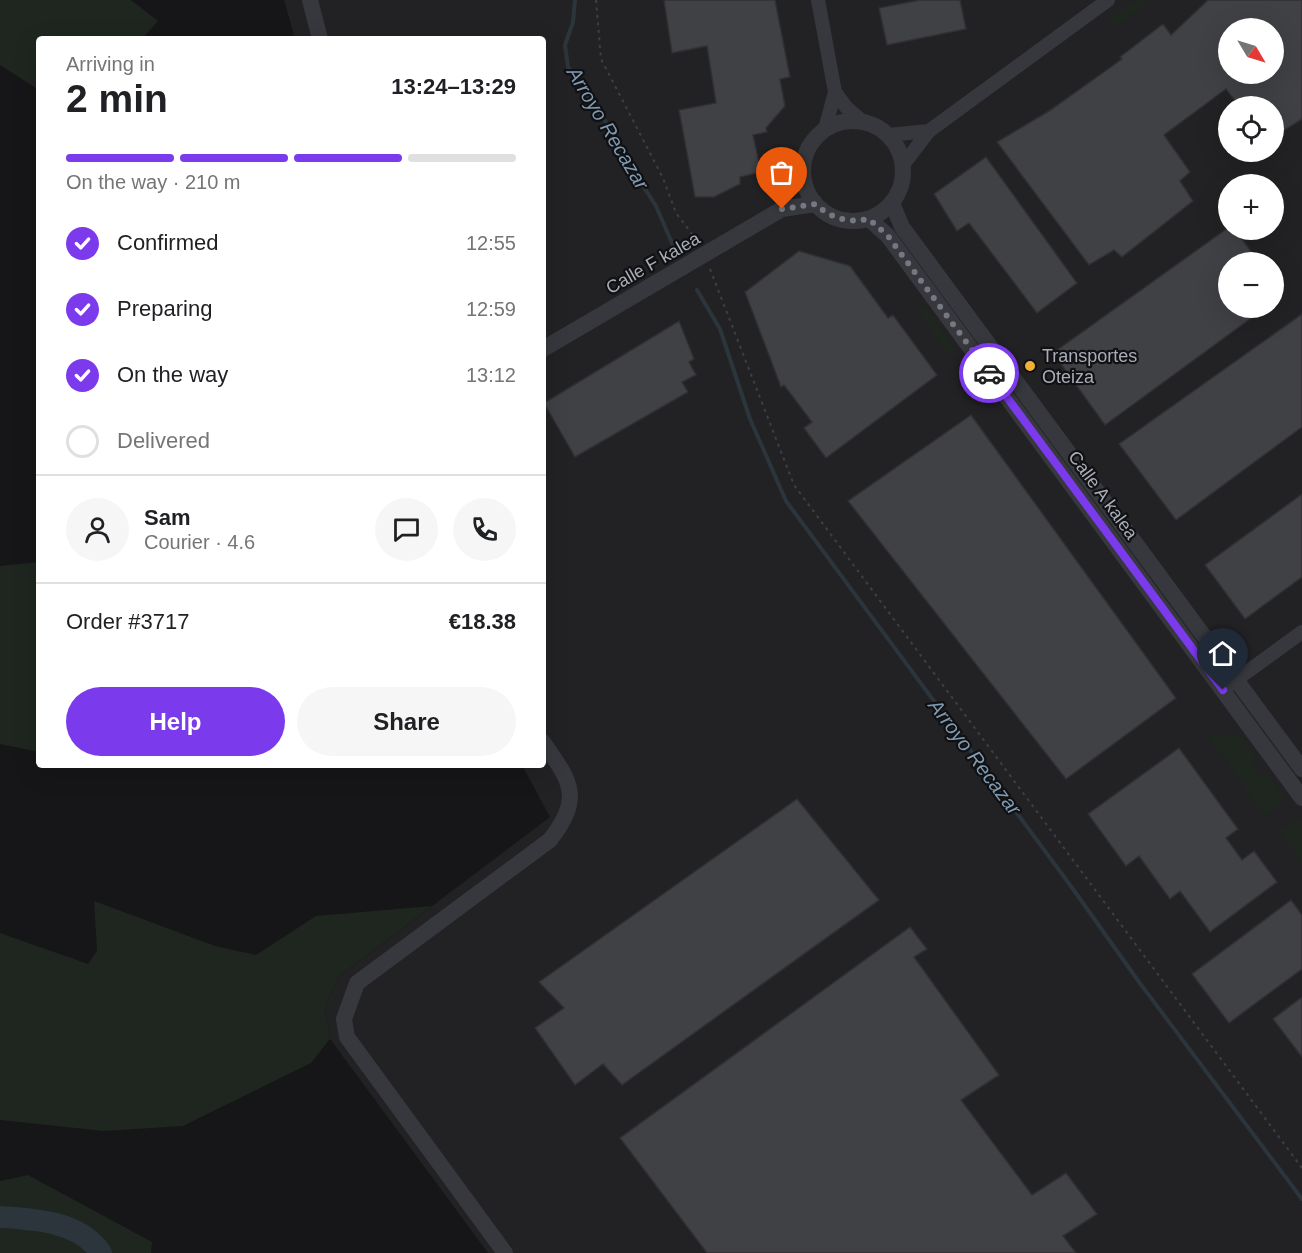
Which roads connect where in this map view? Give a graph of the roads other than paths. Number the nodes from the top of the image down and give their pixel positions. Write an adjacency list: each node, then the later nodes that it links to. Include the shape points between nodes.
1 (310, 0): 4 (street)
2 (818, 0): 5 (street)
3 (1108, 0): 8 (street)
4 (319, 36)
5 (836, 92): 6 (street); 7 (street)
6 (863, 122): 7 (street, via 843,122); 9 (street)
7 (825, 129): 11 (street, via 809,146)
8 (929, 131): 9 (street); 10 (street)
9 (888, 135): 10 (street)
10 (903, 165): 12 (street, via 903,179)
11 (803, 179): 13 (street); 14 (street, Calle F kalea)
12 (892, 203): 15 (street); 18 (street, Calle A kalea, via 902,226)
13 (815, 204): 14 (street, Calle F kalea); 15 (street, via 846,221)
14 (782, 209): 16 (street, Calle F kalea)
15 (869, 219): 18 (street, Calle A kalea, via 888,236)
16 (546, 347)
17 (1302, 632): 18 (street)
18 (1230, 685): 20 (street, Calle A kalea); 21 (street, Calle A kalea)
19 (546, 746): 22 (street, via 571,789 564,822 550,840 357,983 344,1019 347,1037)
20 (1302, 769)
21 (1302, 798)
22 (505, 1253)

